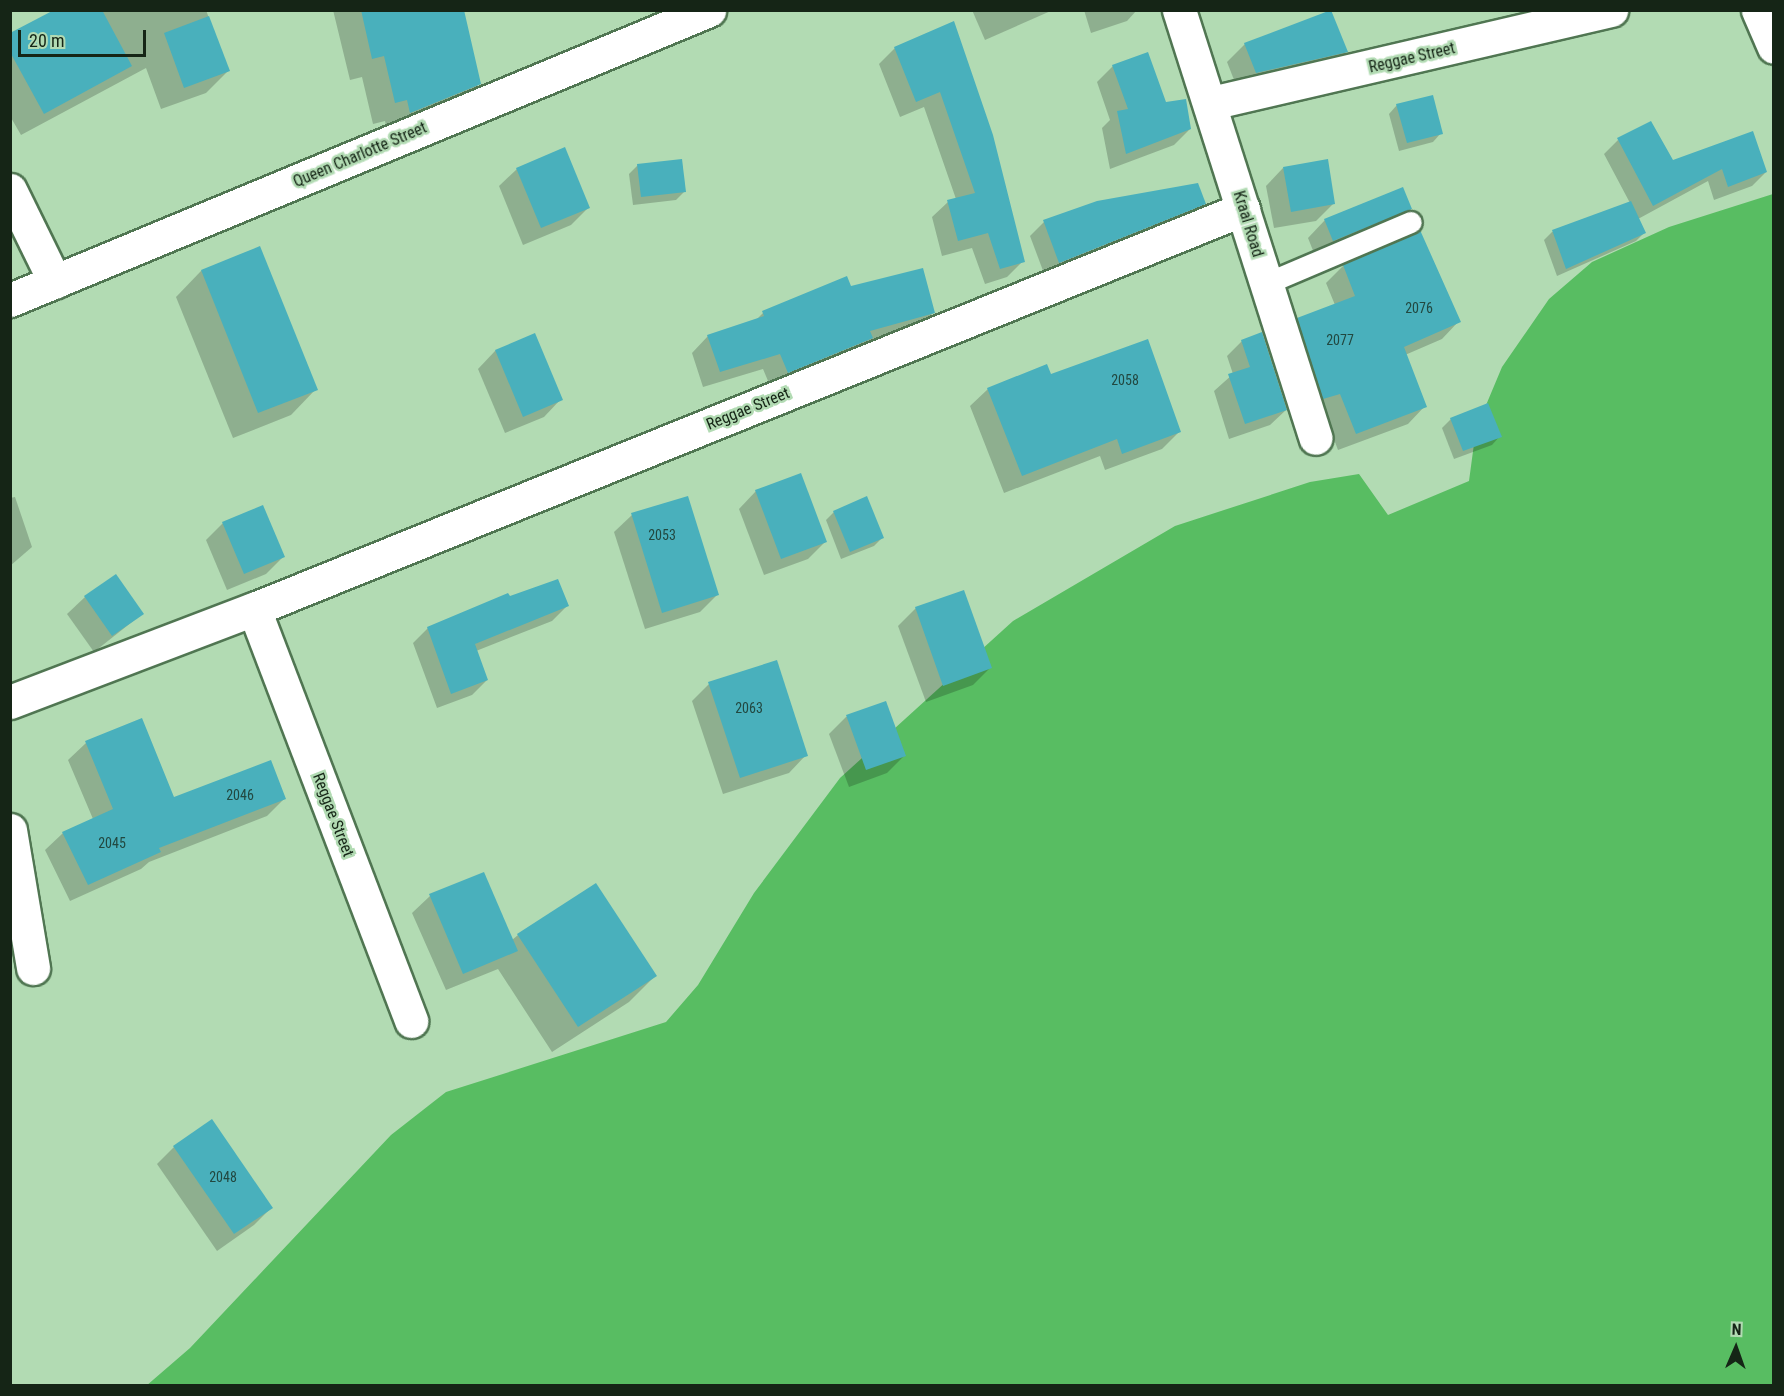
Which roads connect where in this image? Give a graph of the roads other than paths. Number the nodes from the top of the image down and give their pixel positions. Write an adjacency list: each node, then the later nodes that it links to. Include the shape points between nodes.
1 (709, 10): 10 (street, Queen Charlotte Street)
2 (1179, 10): 6 (street, Kraal Road)
3 (1611, 10): 6 (street, Reggae Street)
4 (1758, 10): 5 (street)
5 (1773, 47)
6 (1211, 103): 8 (street, Kraal Road)
7 (10, 190): 10 (street)
8 (1243, 209): 11 (street, Kraal Road); 14 (street, Reggae Street)
9 (1411, 222): 11 (lane)
10 (55, 282): 12 (street, Queen Charlotte Street)
11 (1267, 283): 13 (street, Kraal Road)
12 (10, 300)
13 (1316, 438)
14 (254, 609): 15 (street, Reggae Street); 18 (street, Reggae Street)
15 (10, 702)
16 (10, 830): 17 (street)
17 (33, 968)
18 (411, 1021)

